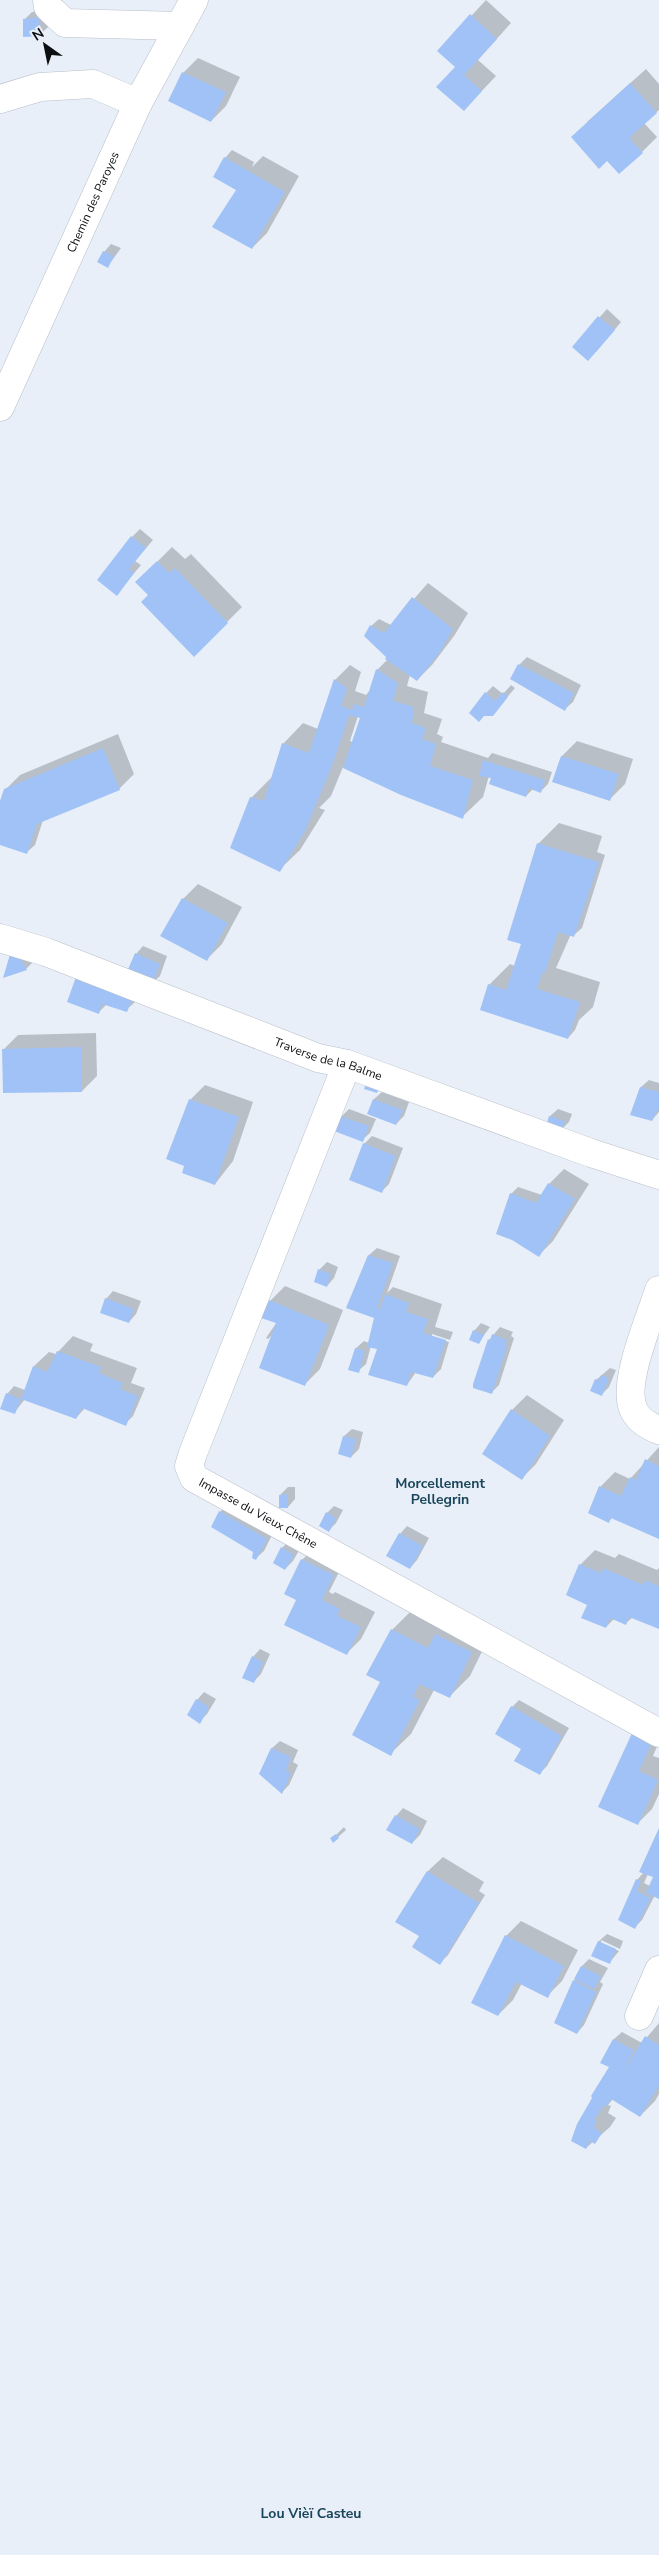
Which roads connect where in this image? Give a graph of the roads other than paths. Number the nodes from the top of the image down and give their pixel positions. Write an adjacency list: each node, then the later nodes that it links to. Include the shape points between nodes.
1 (47, 0): 3 (street, via 48,6 65,23)
2 (194, 0): 3 (street, Chemin des Paroyes)
3 (180, 26): 5 (street, Chemin des Paroyes)
4 (0, 100): 5 (street, via 40,87 93,84)
5 (138, 103): 6 (street, Chemin des Paroyes)
6 (3, 394)
7 (0, 938): 8 (street, Traverse de la Balme, via 46,952 318,1058)
8 (348, 1064): 9 (street, Traverse de la Balme, via 591,1154); 12 (street, Impasse du Vieux Chêne, via 188,1466 194,1478)
9 (659, 1175)
10 (659, 1290): 11 (street, via 629,1385 632,1407 646,1425)
11 (659, 1430)
12 (659, 1733)
13 (659, 1970): 14 (street)
14 (638, 2016)

